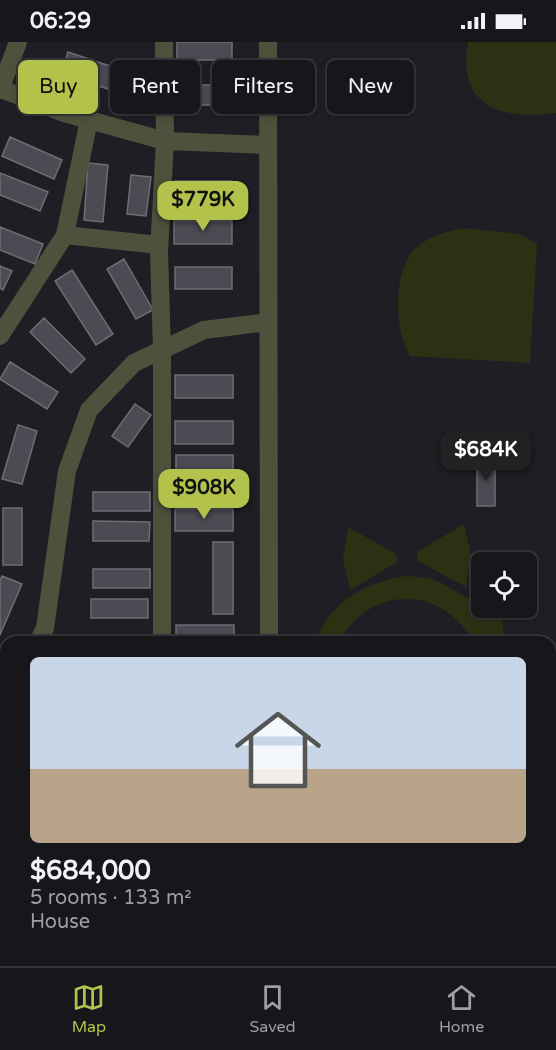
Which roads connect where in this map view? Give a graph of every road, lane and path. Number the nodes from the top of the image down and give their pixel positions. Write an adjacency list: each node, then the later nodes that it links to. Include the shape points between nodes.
1 (18, 42): 4 (street)
2 (164, 42): 6 (street)
3 (268, 42): 7 (street)
4 (0, 89): 5 (street)
5 (89, 120): 6 (street); 8 (street)
6 (165, 141): 7 (street); 9 (street)
7 (268, 145): 10 (street)
8 (65, 235): 9 (street); 11 (street)
9 (159, 245): 12 (street)
10 (268, 322): 12 (street, via 204,330); 15 (street)
11 (0, 336)
12 (162, 350): 13 (street, via 134,363 89,410 67,471); 14 (street)
13 (41, 636)
14 (162, 636)
15 (268, 636)

